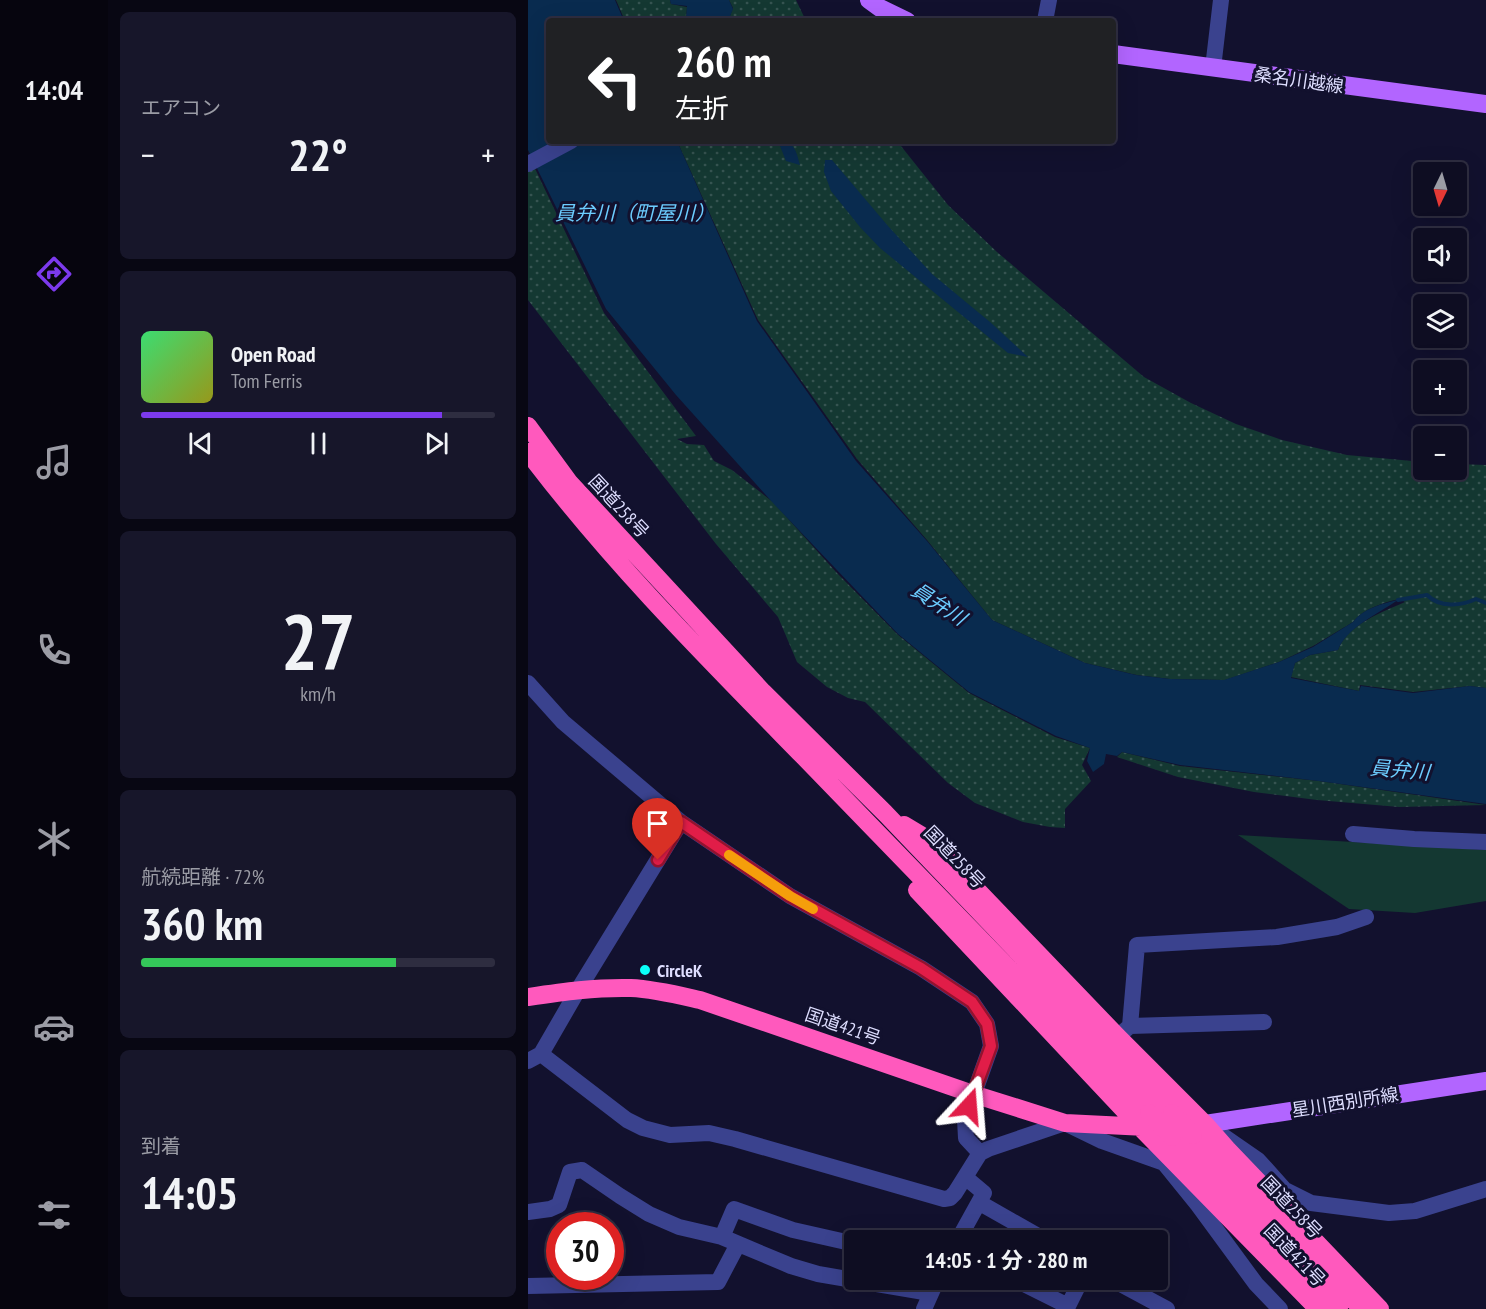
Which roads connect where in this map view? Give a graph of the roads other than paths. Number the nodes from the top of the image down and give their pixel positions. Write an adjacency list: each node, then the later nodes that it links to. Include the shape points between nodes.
1 (869, 0): 4 (main road)
2 (1049, 0): 5 (street)
3 (1221, 0): 7 (street)
4 (901, 18)
5 (1046, 18)
6 (1116, 54): 7 (main road, 桑名川越線)
7 (1213, 68): 8 (main road, 桑名川越線)
8 (1486, 104)
9 (565, 144): 10 (street)
10 (528, 164)
11 (528, 426): 14 (highway, 国道258号, via 576,491 764,692)
12 (528, 452): 26 (highway, 国道258号, via 558,492 652,598)
13 (528, 683): 15 (street, via 563,722)
14 (885, 813): 22 (highway, via 929,840); 28 (highway, 国道258号, bridge, via 1172,1113)
15 (681, 822): 19 (street); 25 (street, via 790,896 921,968 972,1002 987,1024 991,1046)
16 (1353, 834): 17 (street)
17 (1486, 842)
18 (1366, 917): 22 (street, via 1337,927 1276,937 1137,945)
19 (578, 990): 20 (highway, 国道421号); 23 (street); 25 (highway, 国道421号, via 631,988 700,1000)
20 (528, 998)
21 (1264, 1022): 22 (street)
22 (1124, 1031): 28 (highway)
23 (535, 1057): 30 (street, via 627,1120 655,1131 735,1138 944,1199 955,1193)
24 (1486, 1081): 28 (main road, 星川西別所線)
25 (973, 1094): 27 (highway, 国道421号); 29 (street, via 964,1130)
26 (1145, 1120): 27 (highway, 国道421号); 28 (highway, 国道421号); 46 (highway, 国道421号); 47 (highway, 国道258号, bridge, via 1172,1137)
27 (1065, 1123): 29 (street); 45 (street, via 1164,1163 1249,1275)
28 (1199, 1129): 31 (street, via 1258,1161 1285,1190 1311,1203 1389,1213 1415,1211); 48 (highway, 国道258号); 49 (highway, 国道421号)
29 (980, 1154): 30 (street)
30 (965, 1177): 32 (street, via 984,1192)
31 (1486, 1189)
32 (980, 1203): 34 (street); 35 (street)
33 (528, 1212): 36 (street, via 559,1205 570,1172 582,1170 649,1214 679,1227)
34 (964, 1230)
35 (1026, 1230)
36 (722, 1237): 37 (street, via 734,1209 793,1230); 38 (street)
37 (844, 1242)
38 (738, 1244): 39 (street, via 718,1282); 43 (street, via 818,1274)
39 (528, 1286)
40 (1036, 1290): 41 (street, via 1068,1306)
41 (1076, 1290)
42 (1132, 1290): 44 (street)
43 (929, 1297)
44 (1167, 1309)
45 (1280, 1309)
46 (1318, 1309)
47 (1340, 1309)
48 (1362, 1309)
49 (1380, 1309)

